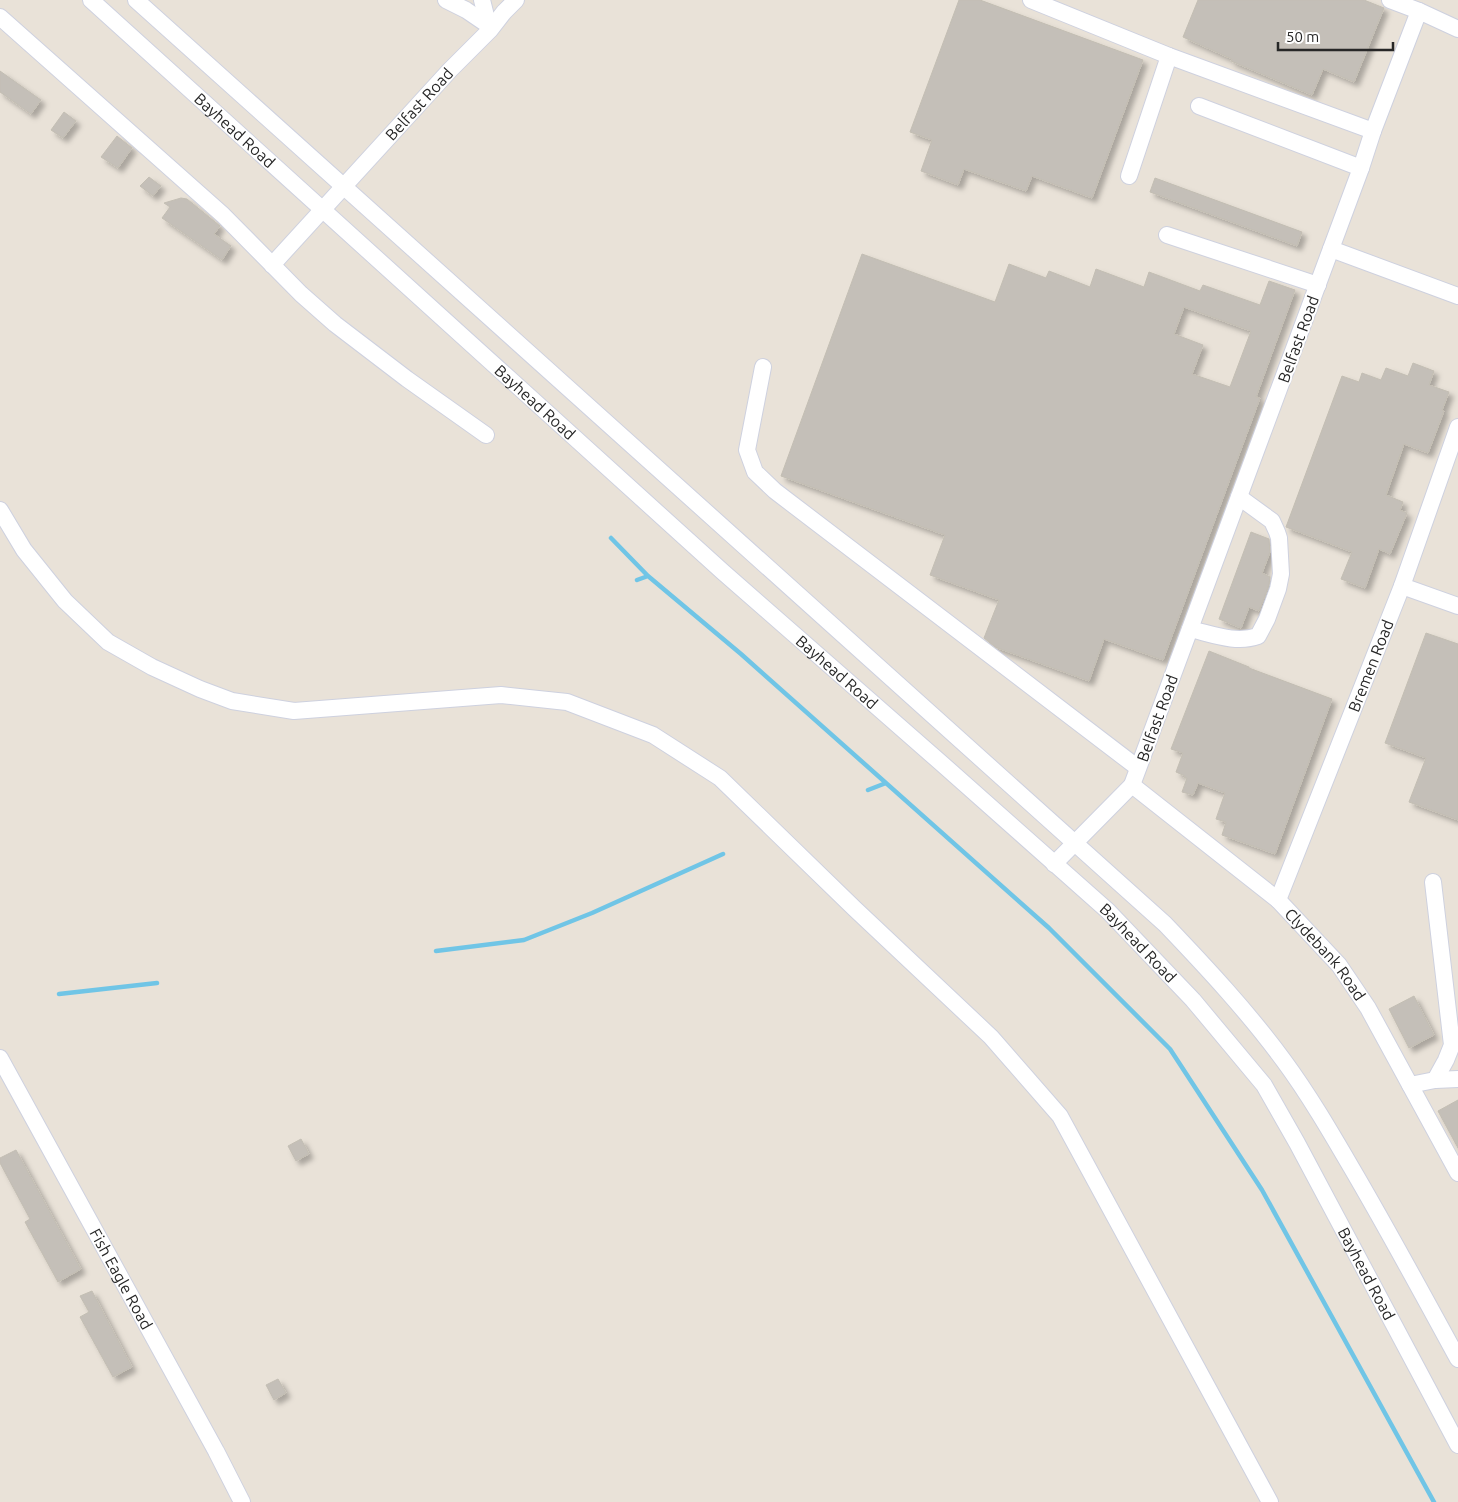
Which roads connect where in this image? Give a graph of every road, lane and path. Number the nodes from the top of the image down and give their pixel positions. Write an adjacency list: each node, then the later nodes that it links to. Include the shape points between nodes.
1 (91, 0): 18 (street, Bayhead Road)
2 (136, 0): 17 (street, Bayhead Road)
3 (446, 0): 10 (street, via 466,10)
4 (482, 0): 10 (street)
5 (516, 0): 10 (street, Belfast Road)
6 (1390, 0): 8 (street)
7 (1035, 1): 12 (street)
8 (1419, 11): 11 (street); 14 (street)
9 (0, 17): 21 (street, via 223,215)
10 (489, 28): 17 (street, Belfast Road)
11 (1458, 29)
12 (1169, 56): 14 (street); 16 (street)
13 (1199, 106): 15 (street)
14 (1373, 131): 15 (street, Belfast Road)
15 (1362, 168): 20 (street, Belfast Road)
16 (1129, 176)
17 (344, 187): 18 (street, Belfast Road); 34 (street, Bayhead Road)
18 (322, 209): 21 (street, Belfast Road); 35 (street, Bayhead Road, via 723,572)
19 (1167, 235): 22 (street)
20 (1331, 249): 22 (street, Belfast Road); 23 (street)
21 (272, 265): 26 (street, via 363,347)
22 (1318, 285): 27 (street, Belfast Road)
23 (1458, 296)
24 (764, 367): 32 (street, via 747,450 754,472)
25 (1458, 427): 29 (street, Bremen Road)
26 (486, 435)
27 (1239, 498): 31 (street, Belfast Road); 31 (street, via 1272,521 1277,532 1281,574 1270,611 1258,636 1249,640)
28 (0, 510): 46 (street, via 24,550 65,601 108,642 152,667 232,701 294,711 501,695 567,702 653,736 720,778 991,1037 1060,1116)
29 (1402, 586): 30 (street); 37 (street, Bremen Road)
30 (1458, 606)
31 (1190, 629): 32 (street, Belfast Road)
32 (1138, 768): 33 (street, Belfast Road)
33 (1132, 785): 34 (street, Belfast Road); 37 (street, Clydebank Road)
34 (1075, 843): 35 (street, Belfast Road); 43 (street, Bayhead Road, via 1177,936 1214,975 1284,1061 1321,1115 1378,1212)
35 (1054, 864): 44 (street, Bayhead Road, via 1108,911 1193,1000 1264,1085)
36 (1433, 882): 40 (street, via 1452,1045)
37 (1278, 900): 41 (street, Clydebank Road, via 1339,965 1368,1008)
38 (0, 1058): 45 (street, Fish Eagle Road)
39 (1458, 1079): 40 (street)
40 (1435, 1080): 41 (street)
41 (1410, 1085): 42 (street, Clydebank Road)
42 (1458, 1173)
43 (1458, 1359)
44 (1458, 1445)
45 (242, 1502)
46 (1270, 1502)

